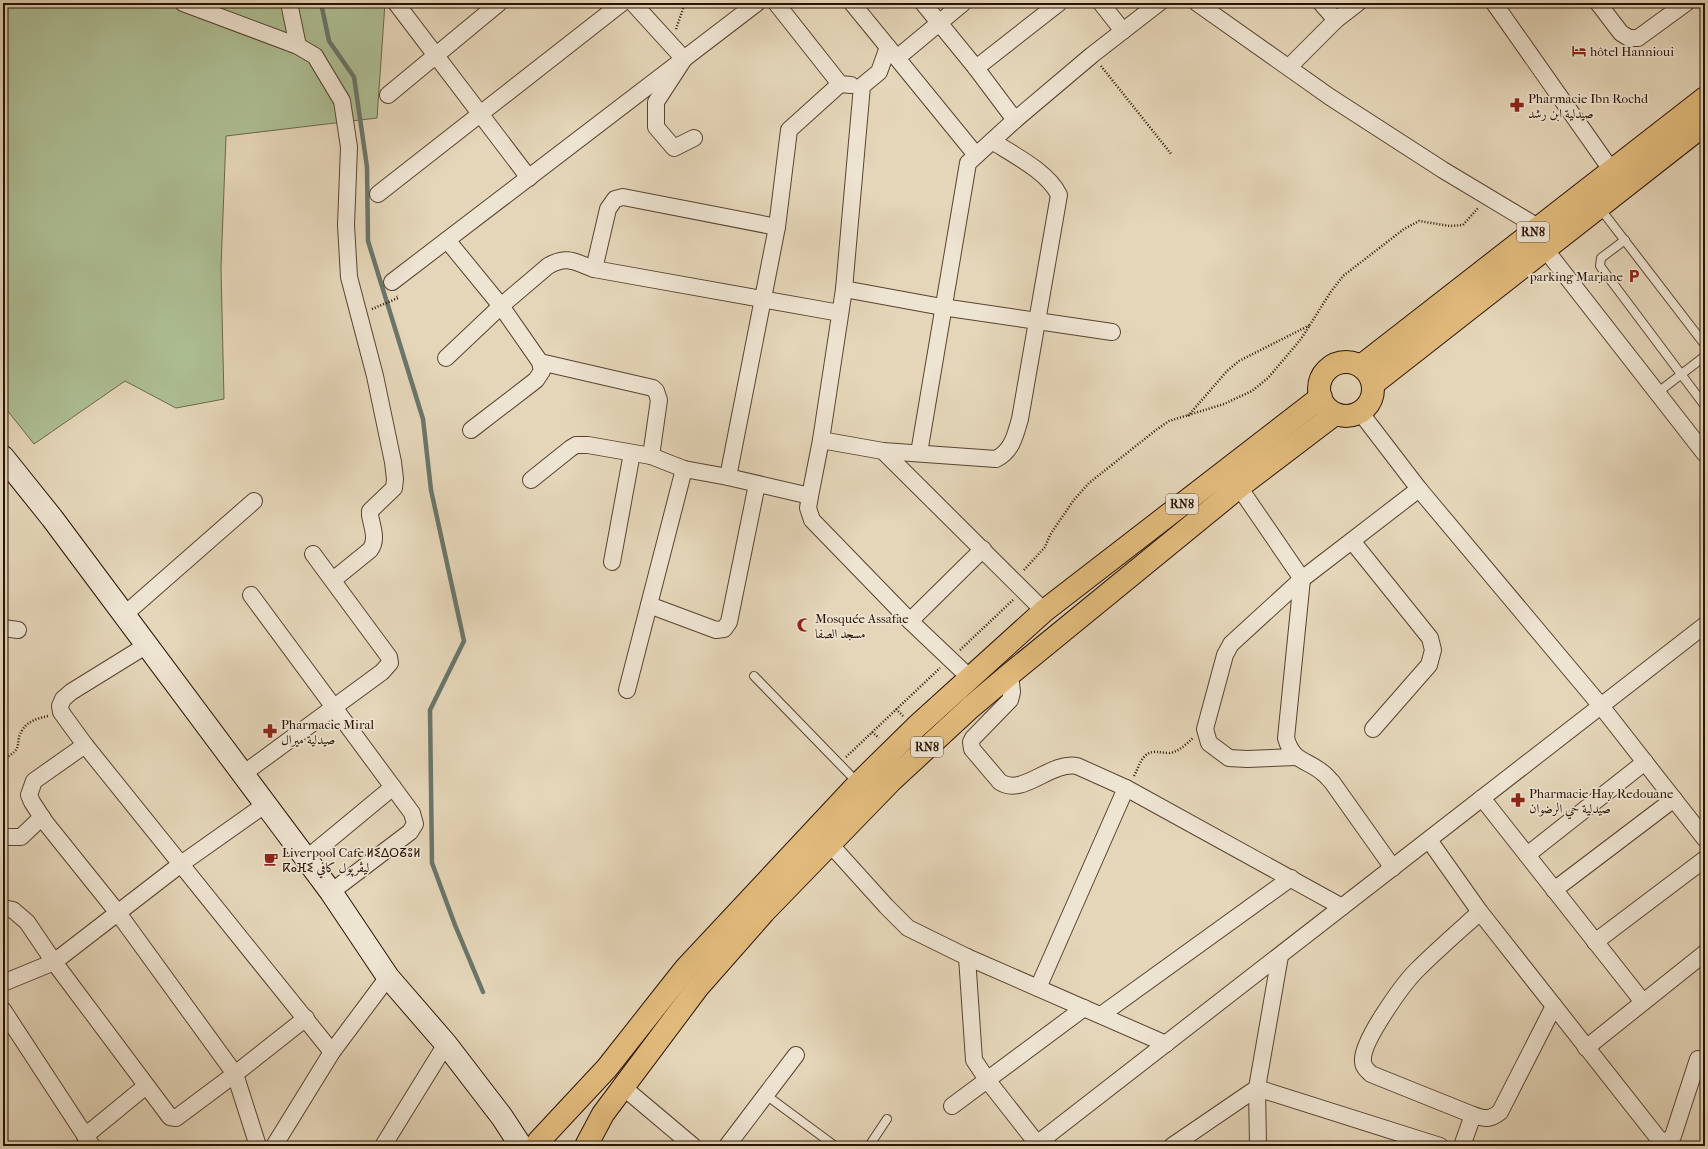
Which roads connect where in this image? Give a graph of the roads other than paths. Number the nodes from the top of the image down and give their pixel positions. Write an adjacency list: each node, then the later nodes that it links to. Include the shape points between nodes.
1 (182, 3): 24 (street)
2 (289, 3): 24 (street)
3 (396, 3): 26 (street)
4 (499, 3): 26 (street)
5 (622, 3): 34 (street)
6 (633, 3): 27 (street)
7 (757, 3): 27 (street)
8 (776, 3): 30 (street)
9 (852, 3): 25 (street)
10 (923, 3): 22 (street)
11 (964, 3): 22 (street)
12 (1059, 3): 29 (street)
13 (1101, 3): 23 (street)
14 (1159, 3): 23 (street)
15 (1197, 3): 28 (street)
16 (1321, 3): 21 (street)
17 (1358, 3): 21 (street)
18 (1494, 3): 40 (street)
19 (1598, 3): 20 (street, via 1629,38 1638,38)
20 (1686, 3)
21 (1336, 20): 28 (street)
22 (939, 23): 25 (street); 29 (street)
23 (1123, 31): 35 (street)
24 (298, 46): 91 (street, via 316,56 342,101 349,147 346,225 349,276 375,376 393,462 395,484 370,511 375,541 373,546)
25 (892, 53): 31 (street, via 879,72); 39 (street)
26 (436, 56): 32 (street); 34 (street)
27 (684, 59): 37 (street, via 656,102 656,127 674,148); 41 (street)
28 (1289, 67): 45 (street, via 1330,97)
29 (976, 68): 35 (street)
30 (840, 84): 31 (street); 44 (street, via 790,130)
31 (862, 86): 51 (street)
32 (388, 95)
33 (1705, 98): 40 (main road, RN8)
34 (480, 113): 41 (street); 42 (street)
35 (1016, 120): 38 (street)
36 (1705, 124): 43 (main road, RN8)
37 (694, 138)
38 (992, 141): 39 (street); 56 (street, via 1043,175 1055,187 1059,196)
39 (976, 155): 54 (street, via 968,163)
40 (1612, 171): 45 (main road, RN8)
41 (529, 178): 46 (street)
42 (378, 194)
43 (1599, 207): 47 (lane); 48 (main road, RN8)
44 (777, 227): 49 (street, via 623,198 615,199 608,209); 52 (street)
45 (1538, 227): 62 (main road, RN8)
46 (447, 240): 50 (street); 53 (street)
47 (1625, 240): 58 (lane); 63 (lane, via 1601,258 1600,266)
48 (1546, 250): 64 (main road, RN8); 65 (street)
49 (594, 269): 52 (street); 53 (street, via 567,259 556,262)
50 (392, 282)
51 (844, 289): 54 (street); 55 (street)
52 (764, 300): 55 (street); 79 (street)
53 (501, 306): 60 (street); 61 (street)
54 (942, 307): 56 (street); 75 (street)
55 (840, 312): 71 (street)
56 (1037, 321): 57 (street); 75 (street, via 1020,419 1008,450 996,458)
57 (1112, 332)
58 (1705, 345)
59 (1705, 356): 63 (lane)
60 (446, 358)
61 (540, 362): 70 (street, via 542,371 536,380); 76 (street, via 656,390 659,400)
62 (1361, 366): 64 (main road); 66 (main road, via 1347,362 1333,365 1320,383)
63 (1682, 375): 65 (lane); 67 (lane)
64 (1374, 384): 68 (main road, via 1369,403)
65 (1657, 393): 73 (street)
66 (1321, 397): 69 (main road, via 1326,407); 94 (main road, RN8)
67 (1705, 406)
68 (1360, 412): 69 (main road, via 1348,416); 83 (street)
69 (1335, 414): 82 (main road, RN8)
70 (471, 430)
71 (821, 440): 72 (street); 84 (street)
72 (883, 451): 75 (street); 87 (street)
73 (1704, 452)
74 (632, 453): 76 (street); 80 (street, via 576,445); 89 (street)
75 (919, 453)
76 (651, 456): 78 (street)
77 (3, 457): 95 (street)
78 (684, 469): 79 (street); 93 (street)
79 (728, 477): 81 (street)
80 (531, 480)
81 (757, 484): 84 (street); 93 (street, via 729,622 724,629 716,630)
82 (1239, 487): 90 (street); 99 (main road, RN8)
83 (1419, 489): 86 (street); 103 (street)
84 (810, 496): 96 (street, via 808,508 812,520)
85 (254, 501): 95 (street)
86 (1352, 540): 90 (street); 105 (street, via 1430,638 1433,650 1429,665)
87 (983, 549): 94 (street); 96 (street)
88 (313, 554): 91 (street)
89 (612, 562)
90 (1302, 579): 107 (street, via 1286,738 1289,749); 107 (street, via 1231,644 1224,654 1205,729 1208,743 1229,758 1247,760)
91 (333, 580): 104 (street, via 390,660 389,666)
92 (251, 595): 104 (street)
93 (649, 605): 102 (street)
94 (1044, 610): 101 (main road, RN8)
95 (124, 615): 98 (street)
96 (910, 621): 101 (street)
97 (1705, 625): 103 (street)
98 (147, 645): 106 (street, via 63,699 61,712); 109 (street)
99 (1010, 674): 112 (street, via 1010,700 971,742 972,749 1000,782 1014,787 1055,768 1070,765); 120 (main road, RN8, via 891,781)
100 (754, 676): 110 (lane)
101 (969, 677): 110 (main road, RN8)
102 (627, 690)
103 (1601, 706): 108 (street); 113 (street)
104 (334, 708): 109 (street); 111 (street)
105 (1373, 729)
106 (86, 745): 116 (street, via 34,782 29,795); 124 (street)
107 (1296, 757): 125 (street, via 1323,772 1332,782)
108 (1645, 762): 114 (street); 121 (street)
109 (243, 774): 115 (street)
110 (858, 784): 163 (main road, RN8, via 685,969 607,1068)
111 (393, 787): 122 (street); 128 (street, via 412,813 415,824 410,832)
112 (1126, 788): 126 (street); 140 (street)
113 (1482, 798): 119 (street); 121 (street)
114 (1674, 799): 118 (street); 127 (street)
115 (266, 804): 122 (street); 124 (street)
116 (42, 817): 117 (street, via 21,837); 131 (street)
117 (3, 837)
118 (1705, 839)
119 (1429, 840): 125 (street); 132 (street)
120 (830, 844): 136 (street, via 908,928); 156 (main road, RN8, via 764,912 698,987)
121 (1527, 855): 127 (street)
122 (306, 858): 128 (street)
123 (1705, 859): 133 (street)
124 (181, 864): 131 (street); 146 (street)
125 (1393, 868): 129 (street)
126 (1291, 878): 129 (street); 145 (street)
127 (1554, 890): 133 (street)
128 (331, 892): 138 (street)
129 (1342, 907): 135 (street)
130 (3, 908): 137 (street, via 13,910 27,922)
131 (118, 912): 137 (street); 153 (street)
132 (1480, 912): 142 (street); 160 (street, via 1416,971 1394,999 1377,1024 1363,1061 1365,1069 1370,1074)
133 (1595, 942): 141 (street)
134 (1705, 953): 141 (street)
135 (1280, 956): 148 (street); 157 (street)
136 (967, 957): 140 (street); 154 (street, via 974,1060)
137 (54, 962): 139 (street); 155 (street)
138 (388, 977): 147 (street); 150 (street)
139 (3, 983)
140 (1038, 988): 143 (street)
141 (1643, 1002): 149 (street)
142 (1554, 1006): 149 (street); 160 (street, via 1500,1112 1486,1119)
143 (1084, 1008): 145 (street); 154 (street)
144 (3, 1010): 162 (street)
145 (1101, 1015): 148 (street)
146 (306, 1018): 150 (street); 153 (street)
147 (446, 1044): 163 (street, via 502,1117); 167 (street)
148 (1166, 1044): 164 (street)
149 (1586, 1048): 152 (street, via 1663,1141 1668,1141 1673,1136)
150 (332, 1052): 166 (street)
151 (796, 1055): 158 (street)
152 (1698, 1059)
153 (236, 1074): 155 (street, via 176,1118 170,1117); 165 (street)
154 (988, 1081): 159 (street); 164 (street)
155 (146, 1086): 162 (street)
156 (623, 1087): 169 (main road, RN8, via 603,1114); 170 (street)
157 (1257, 1088): 174 (street); 175 (street); 176 (street)
158 (766, 1095): 171 (street); 172 (lane)
159 (952, 1106)
160 (1473, 1115): 177 (street)
161 (887, 1119): 173 (lane)
162 (88, 1141)
163 (529, 1145): 168 (main road, via 548,1142)
164 (1037, 1145)
165 (258, 1146)
166 (274, 1146)
167 (382, 1146)
168 (560, 1146)
169 (586, 1146)
170 (693, 1146)
171 (727, 1146)
172 (835, 1146)
173 (869, 1146)
174 (1172, 1146)
175 (1258, 1146)
176 (1440, 1146)
177 (1462, 1146)

